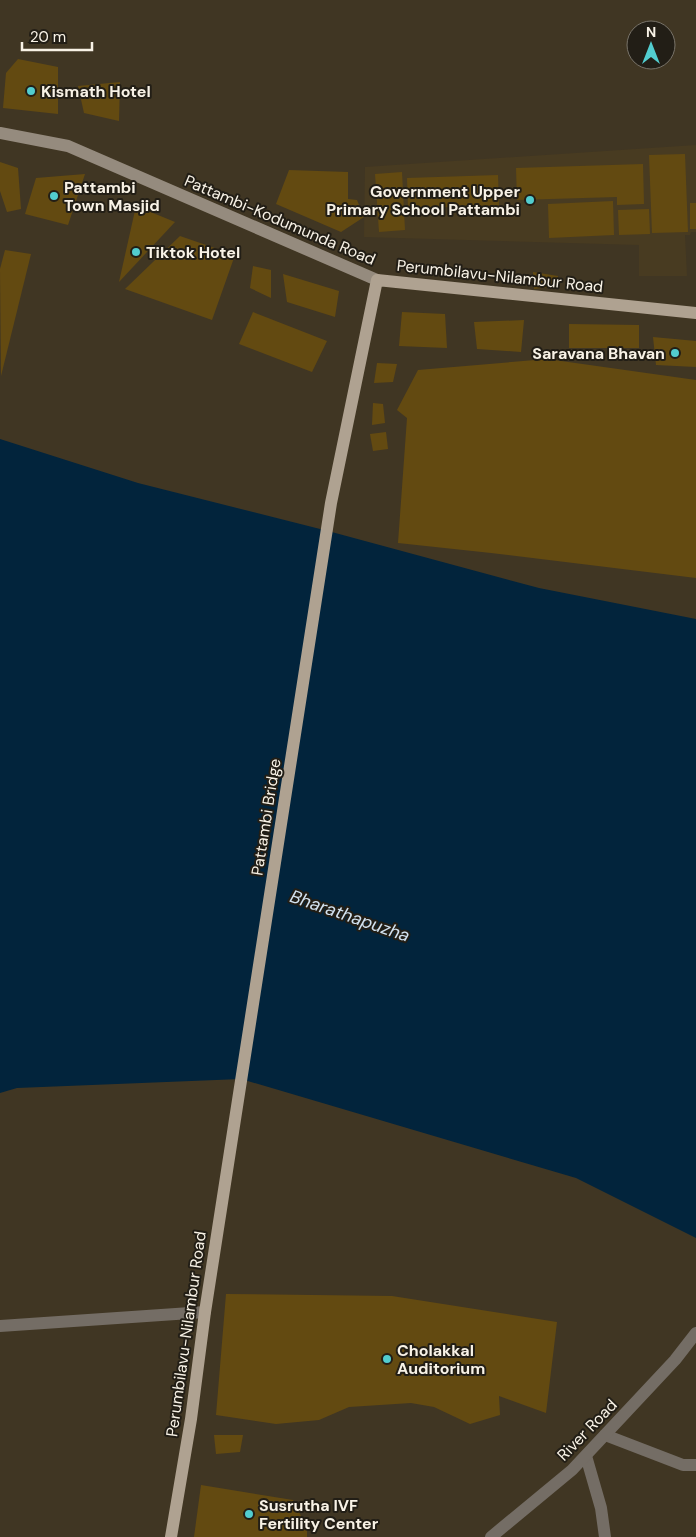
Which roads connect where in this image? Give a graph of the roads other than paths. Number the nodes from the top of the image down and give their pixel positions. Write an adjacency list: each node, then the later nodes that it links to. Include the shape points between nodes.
1 (0, 132): 2 (main road, Pattambi-Kodumunda Road, via 68,146)
2 (377, 280): 3 (main road, Perumbilavu-Nilambur Road); 4 (main road, Perumbilavu-Nilambur Road)
3 (696, 313)
4 (331, 503): 5 (main road, Pattambi Bridge)
5 (233, 1136): 6 (main road, Perumbilavu-Nilambur Road)
6 (205, 1312): 7 (street); 12 (main road, Perumbilavu-Nilambur Road)
7 (0, 1326)
8 (696, 1334): 9 (street, River Road)
9 (605, 1435): 10 (street, River Road); 11 (street, via 683,1465)
10 (586, 1456): 13 (street, River Road); 14 (street, via 602,1508)
11 (696, 1465)
12 (171, 1537)
13 (492, 1537)
14 (605, 1537)

